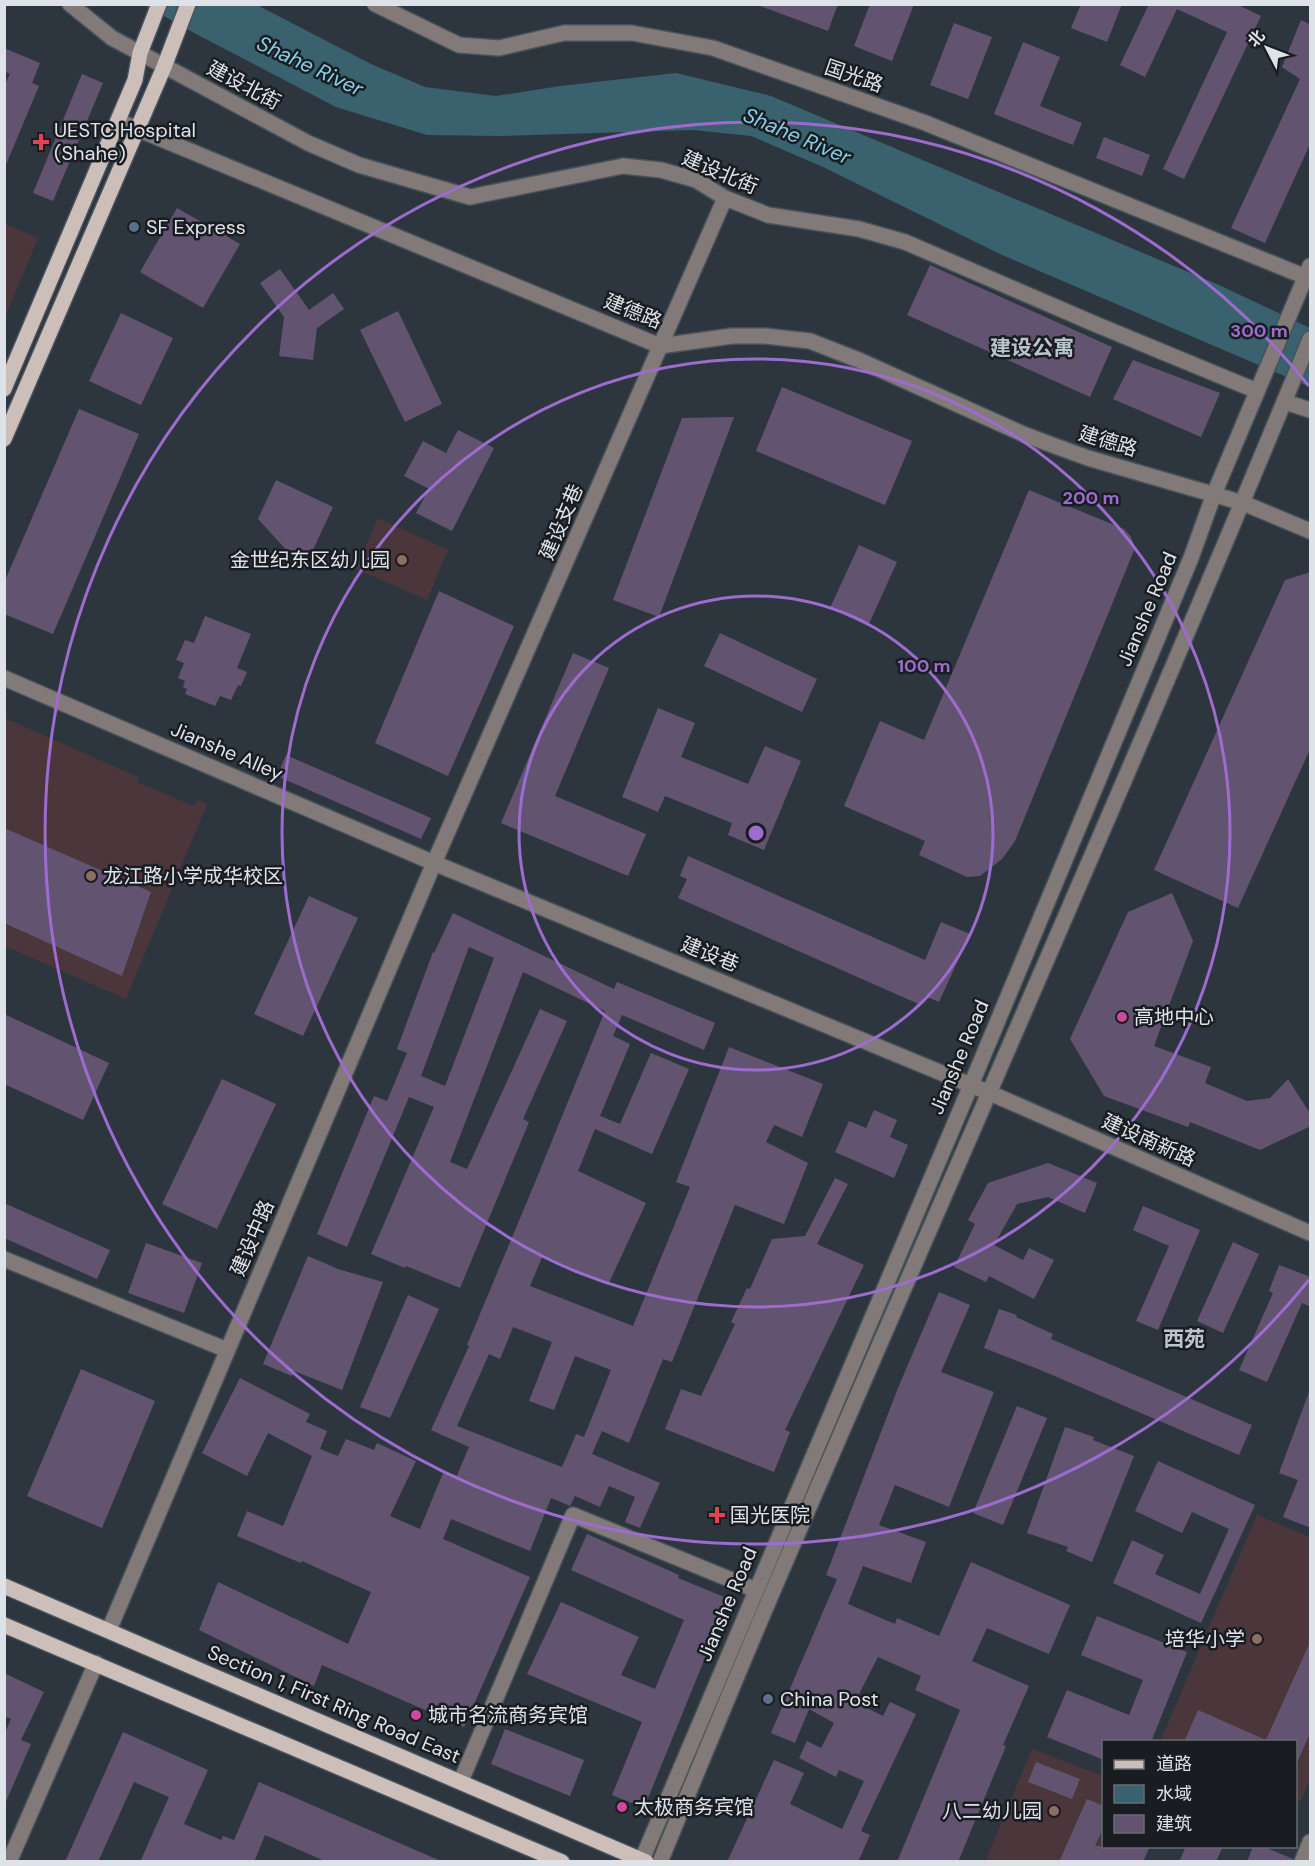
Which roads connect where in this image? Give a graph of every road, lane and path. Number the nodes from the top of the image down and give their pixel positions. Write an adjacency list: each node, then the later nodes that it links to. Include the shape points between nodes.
1 (70, 4): 5 (street, 建设北街, via 112,38)
2 (159, 4): 5 (main road)
3 (188, 4): 6 (main road)
4 (375, 4): 10 (street, 国光路, via 459,45 499,48 564,33 632,33 713,48 922,122)
5 (140, 53): 6 (street, 建设北街); 7 (main road, via 135,80)
6 (164, 66): 8 (main road); 9 (street, 建设北街, via 308,143 359,165 470,197 623,166 661,170 696,180)
7 (118, 121): 8 (street, 建德路); 13 (main road)
8 (138, 129): 12 (street, 建德路); 17 (main road)
9 (725, 198): 12 (street, 建设支巷); 14 (street, 建设北街, via 768,215 860,229 905,242)
10 (1308, 272): 14 (street, Jianshe Road)
11 (1311, 339): 15 (street, Jianshe Road)
12 (660, 345): 18 (street, 建德路, via 732,336 810,341 1023,434 1088,458); 22 (street, 建设支巷)
13 (4, 389)
14 (1257, 391): 18 (street, Jianshe Road)
15 (1287, 395): 16 (street); 19 (street, Jianshe Road)
16 (1311, 410)
17 (4, 439)
18 (1214, 495): 19 (street, 建德路); 23 (street, Jianshe Road)
19 (1243, 503): 20 (street, 建德路); 24 (street, Jianshe Road)
20 (1311, 531)
21 (4, 678): 22 (street, Jianshe Alley)
22 (434, 863): 23 (street, 建设巷); 27 (street, 建设中路)
23 (971, 1085): 24 (street, 建设南新路); 29 (street, Jianshe Road)
24 (990, 1093): 25 (street, 建设南新路); 38 (street, Jianshe Road, via 775,1586)
25 (1311, 1233)
26 (4, 1259): 27 (street)
27 (227, 1350): 31 (street, 建设中路)
28 (4, 1586): 31 (main road, Section 1, First Ring Road East)
29 (756, 1590): 33 (street, via 573,1515); 35 (street, Jianshe Road)
30 (4, 1625): 32 (main road)
31 (109, 1630): 33 (main road, Section 1, First Ring Road East)
32 (96, 1663): 36 (street); 37 (main road)
33 (460, 1781): 35 (main road, Section 1, First Ring Road East)
34 (1311, 1842): 39 (street)
35 (643, 1861)
36 (9, 1862)
37 (562, 1862)
38 (660, 1862)
39 (1302, 1862)

